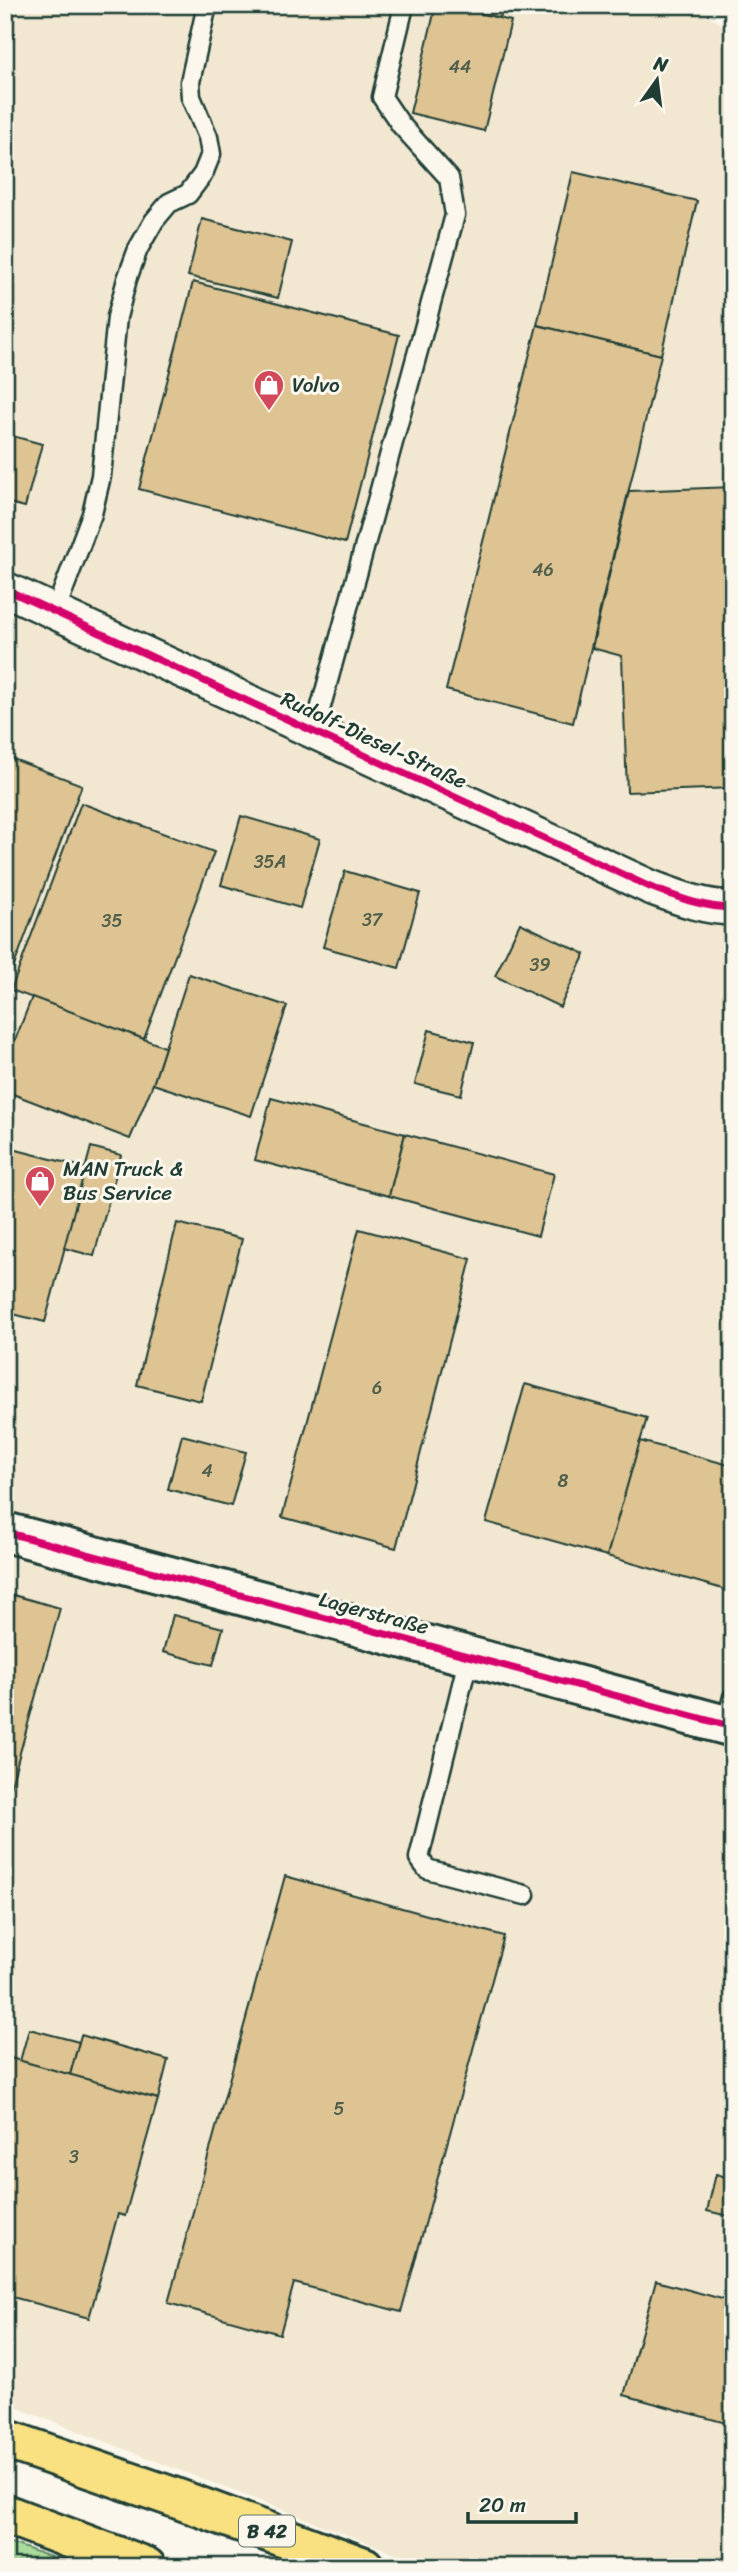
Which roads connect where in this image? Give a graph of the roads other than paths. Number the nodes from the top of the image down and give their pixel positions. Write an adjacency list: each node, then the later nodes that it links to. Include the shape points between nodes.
1 (207, 5): 4 (lane, via 190,82 211,154 188,194 169,203 153,221 127,279 114,338 101,476 92,514)
2 (403, 10): 5 (lane, via 382,97 449,178 455,215)
3 (5, 589): 4 (street, Rudolf-Diesel-Straße)
4 (55, 612): 5 (street, Rudolf-Diesel-Straße)
5 (314, 732): 6 (street, Rudolf-Diesel-Straße, via 650,887 687,901)
6 (733, 908)
7 (5, 1531): 8 (street, Lagerstraße)
8 (469, 1656): 9 (street, Lagerstraße); 10 (lane, via 419,1858 427,1869)
9 (730, 1717)
10 (526, 1895)
11 (5, 2440): 14 (main road, B 42)
12 (5, 2514): 13 (main road)
13 (146, 2567)
14 (364, 2567)

